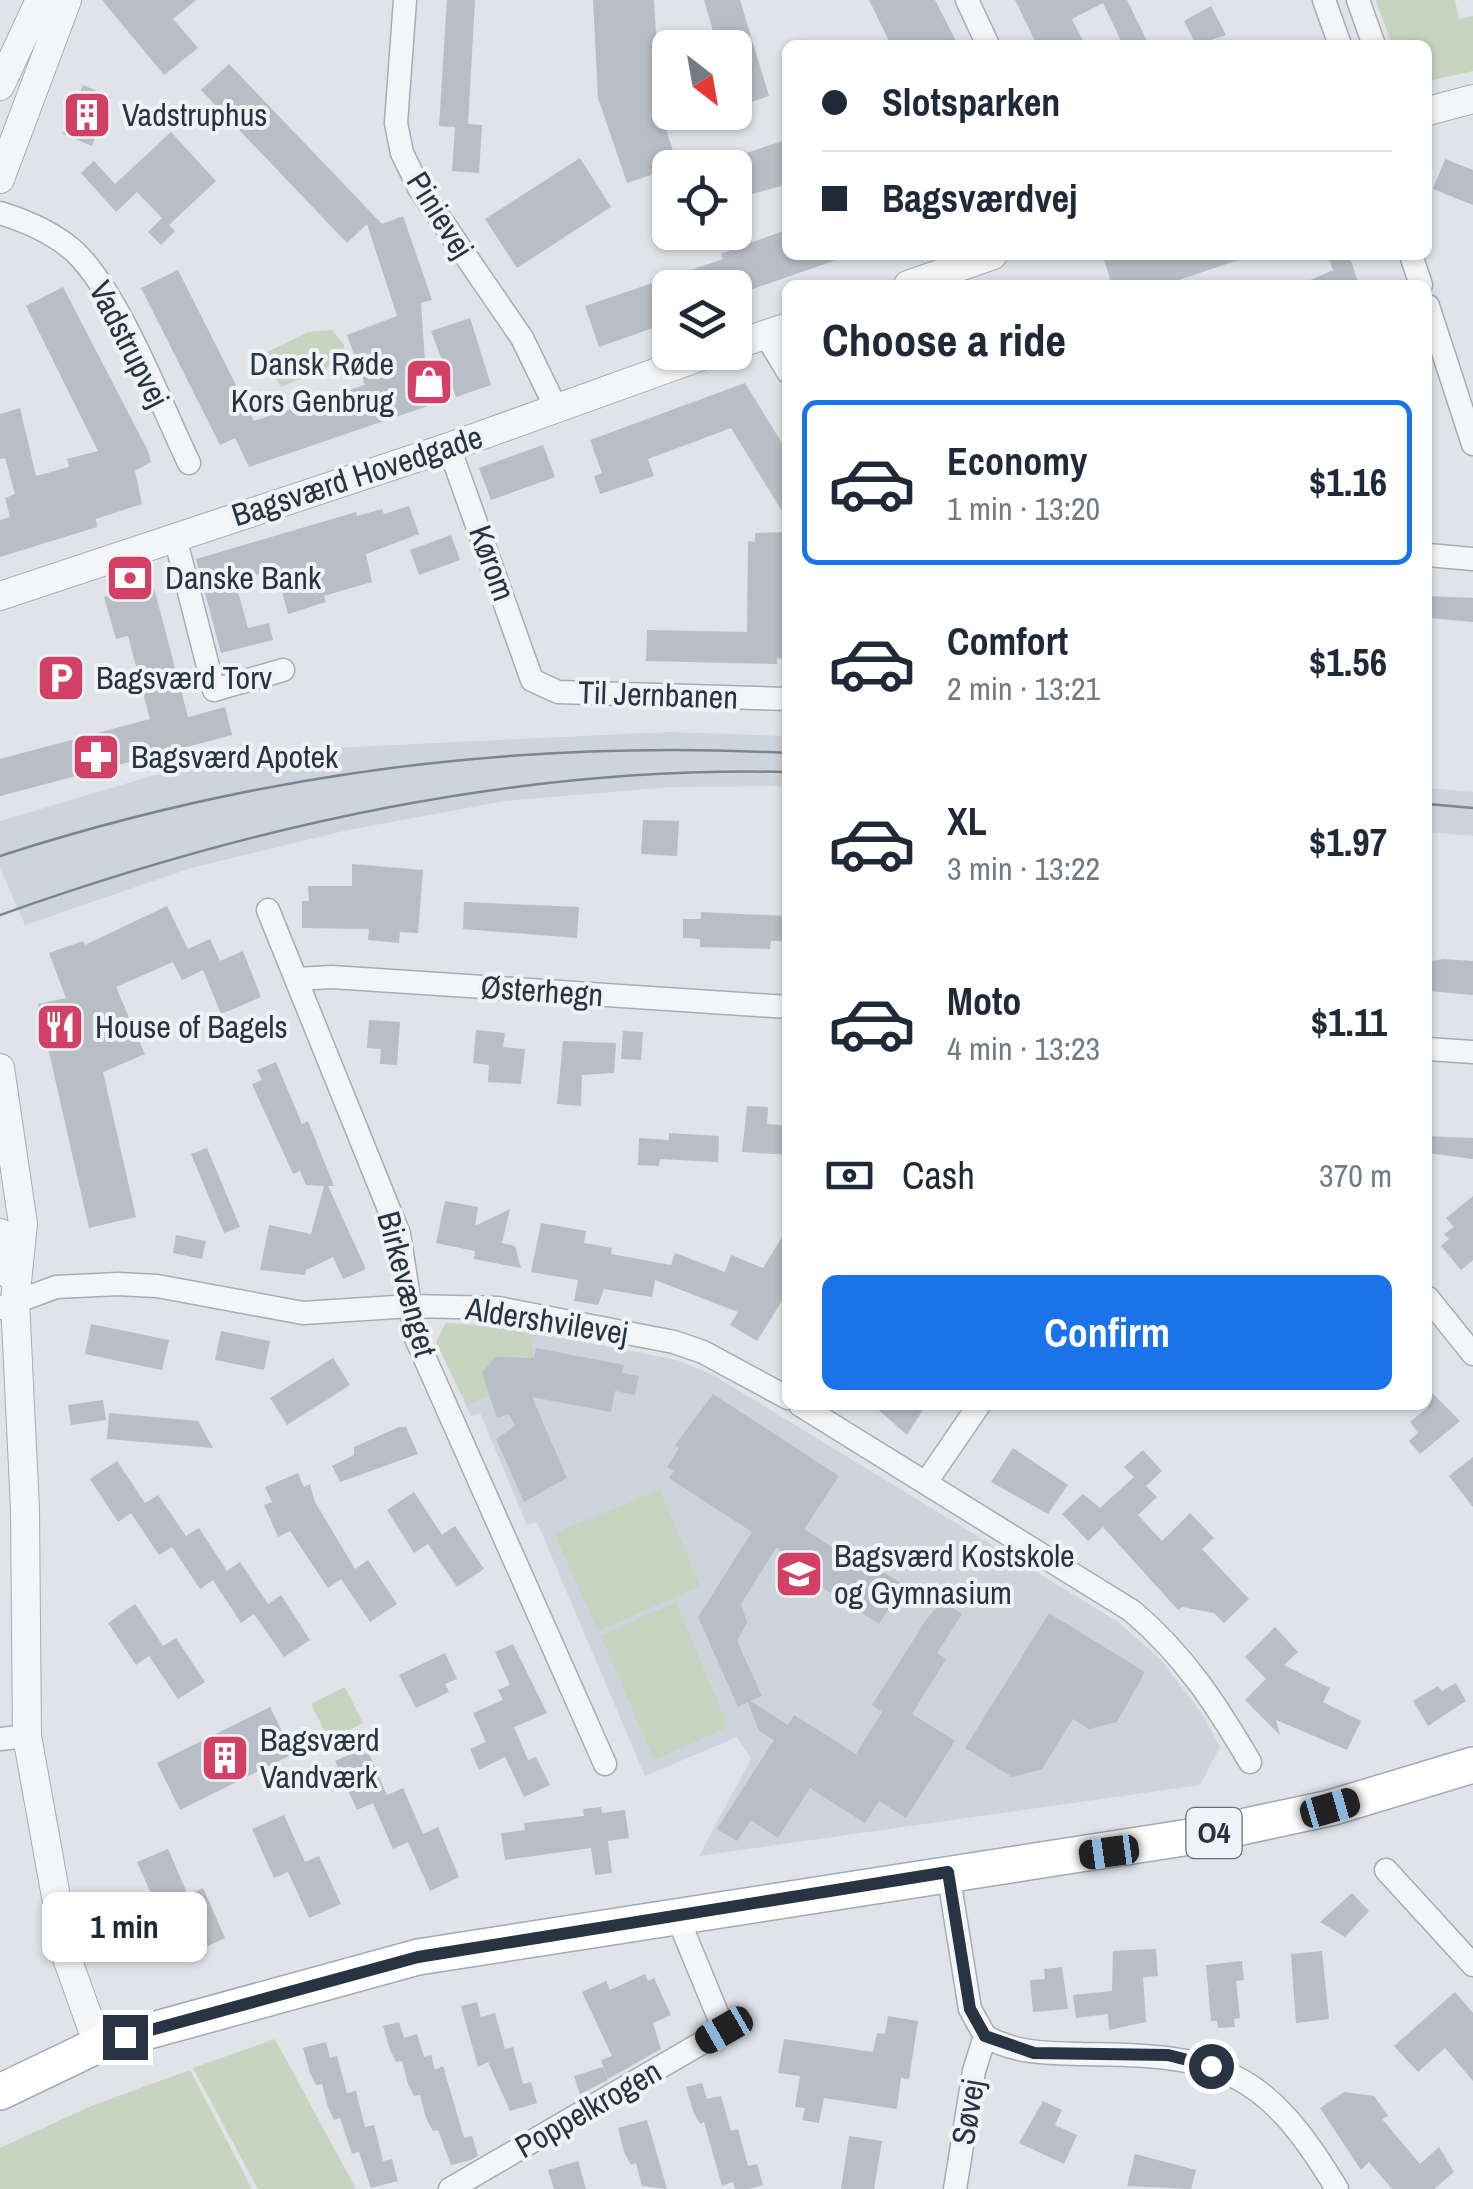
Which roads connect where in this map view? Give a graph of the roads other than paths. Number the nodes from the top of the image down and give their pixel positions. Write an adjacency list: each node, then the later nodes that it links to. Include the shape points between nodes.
1 (40, 0): 10 (street)
2 (67, 0): 13 (street)
3 (406, 0): 21 (street, Pinievej, via 396,123 402,153 522,338)
4 (967, 0): 7 (street)
5 (1324, 0): 8 (street)
6 (1358, 0): 9 (street)
7 (986, 40)
8 (1338, 40)
9 (1372, 40)
10 (0, 86)
11 (1473, 99): 12 (street)
12 (1432, 110)
13 (0, 179)
14 (0, 212): 24 (street, Vadstrupvej, via 32,223 72,250 99,279)
15 (979, 260): 16 (street)
16 (922, 280)
17 (1432, 318): 22 (street)
18 (776, 330): 19 (street)
19 (752, 338)
20 (663, 370): 21 (street, Bagsværd Hovedgade)
21 (556, 408): 23 (street, Bagsværd Hovedgade)
22 (1473, 444)
23 (450, 447): 25 (street, Bagsværd Hovedgade); 30 (street, Kørom)
24 (190, 463)
25 (175, 537): 28 (street, Bagsværd Hovedgade); 29 (street, via 214,690)
26 (1432, 555): 27 (street)
27 (1473, 558)
28 (0, 596)
29 (283, 670)
30 (532, 680): 31 (street, Til Jernbanen, via 558,692)
31 (782, 699)
32 (268, 910): 33 (street, Birkevænget)
33 (296, 979): 34 (street, Østerhegn, via 332,976); 41 (street, Birkevænget, via 399,1234)
34 (782, 1007)
35 (1432, 1049): 36 (street)
36 (1473, 1052)
37 (0, 1068): 40 (street, via 23,1224)
38 (0, 1232): 40 (street)
39 (1432, 1303): 42 (street)
40 (8, 1304): 41 (street, Aldershvilevej, via 56,1287 118,1284 304,1312); 47 (street, via 25,1509)
41 (411, 1306): 43 (street, Aldershvilevej, via 498,1308 674,1342); 49 (street, Birkevænget, via 414,1336)
42 (1473, 1354)
43 (782, 1395)
44 (808, 1410): 46 (street)
45 (976, 1410): 46 (street)
46 (927, 1481): 48 (street, via 1169,1642 1212,1696)
47 (13, 1738): 56 (street, via 67,1958)
48 (1250, 1762)
49 (606, 1764)
50 (1473, 1765): 52 (main road, O4, via 1254,1825)
51 (1386, 1870): 54 (street)
52 (948, 1872): 53 (main road, O4); 55 (street, via 970,2009)
53 (677, 1916): 56 (main road, O4, via 366,1969); 58 (street, Poppelkrogen, via 724,2030)
54 (1473, 1965)
55 (985, 2036): 59 (street, Søvej); 60 (street, via 1034,2053 1168,2055 1211,2066 1287,2115)
56 (98, 2044): 57 (main road, O4)
57 (0, 2092)
58 (450, 2189)
59 (955, 2189)
60 (1336, 2189)

